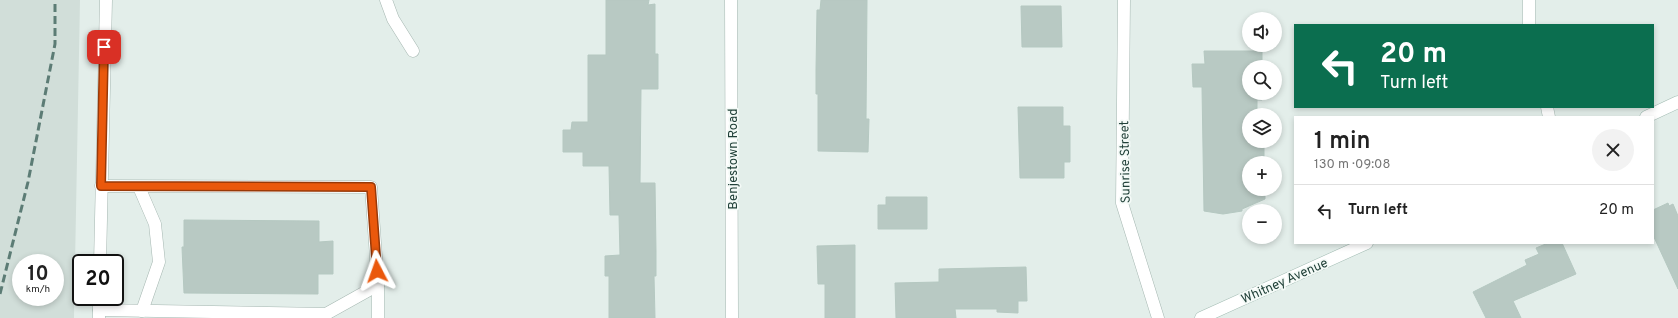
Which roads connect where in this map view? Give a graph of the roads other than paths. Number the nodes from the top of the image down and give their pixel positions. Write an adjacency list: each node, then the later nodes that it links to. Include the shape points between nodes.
1 (106, 0): 10 (street)
2 (386, 0): 7 (street, via 393,19)
3 (731, 0): 18 (street, Benjestown Road)
4 (1124, 0): 19 (street, Sunrise Street, via 1122,203)
5 (1529, 0): 6 (street)
6 (1529, 24)
7 (413, 51)
8 (1678, 102): 9 (street)
9 (1648, 116)
10 (101, 186): 11 (street); 13 (street)
11 (139, 187): 14 (street, via 371,187); 15 (street, via 155,224 159,262)
12 (1365, 244): 20 (street, Whitney Avenue)
13 (100, 254)
14 (378, 285): 15 (street, via 326,314); 17 (street)
15 (142, 311): 16 (street)
16 (99, 314)
17 (378, 318)
18 (732, 318)
19 (1158, 318)
20 (1201, 318)

